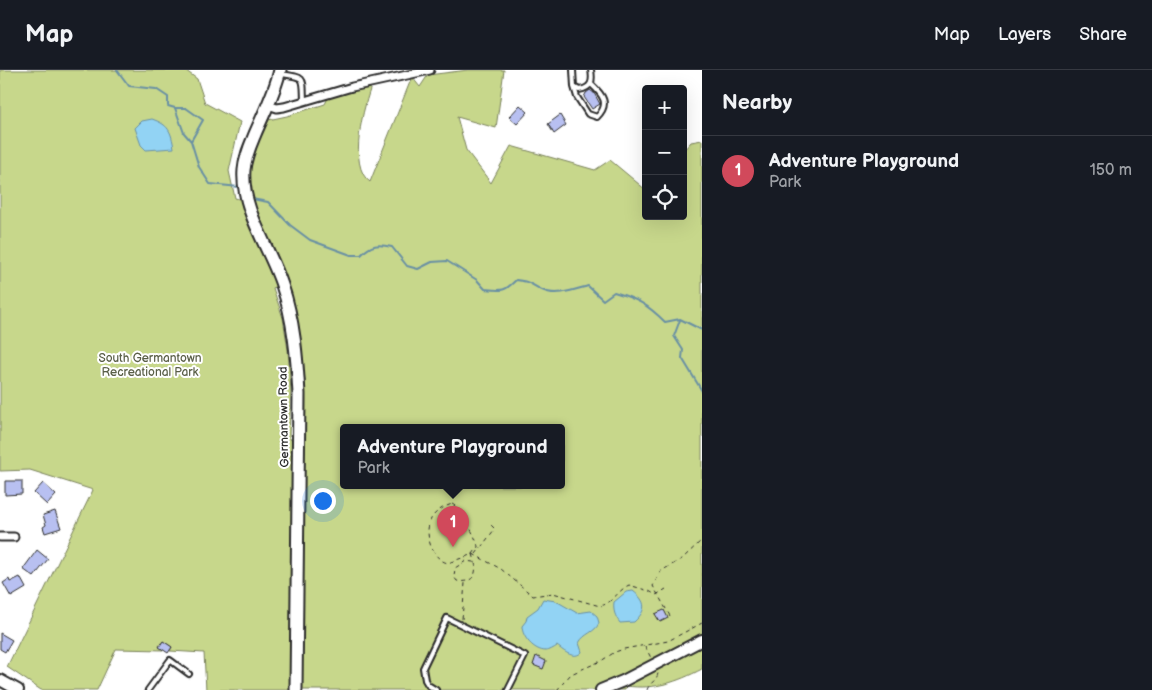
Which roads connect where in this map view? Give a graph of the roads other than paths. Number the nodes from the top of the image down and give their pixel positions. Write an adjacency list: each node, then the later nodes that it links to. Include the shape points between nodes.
1 (430, 70): 7 (street)
2 (573, 70): 6 (lane)
3 (591, 70): 5 (lane)
4 (280, 72): 7 (lane, via 301,77); 8 (main road, Germantown Road)
5 (591, 84): 6 (lane, via 586,89); 6 (lane, via 604,102 604,110 597,117 588,114)
6 (574, 87)
7 (304, 101): 8 (street, via 277,108)
8 (268, 104): 16 (main road, Germantown Road, via 246,157 245,192 283,287 298,367)
9 (0, 537): 10 (street)
10 (14, 537)
11 (702, 640): 19 (street)
12 (189, 674): 15 (lane, via 170,660)
13 (0, 680): 14 (street)
14 (18, 690)
15 (148, 690)
16 (296, 690)
17 (436, 690): 18 (lane, via 425,680 423,668 447,618 526,656)
18 (508, 690)
19 (601, 690)

